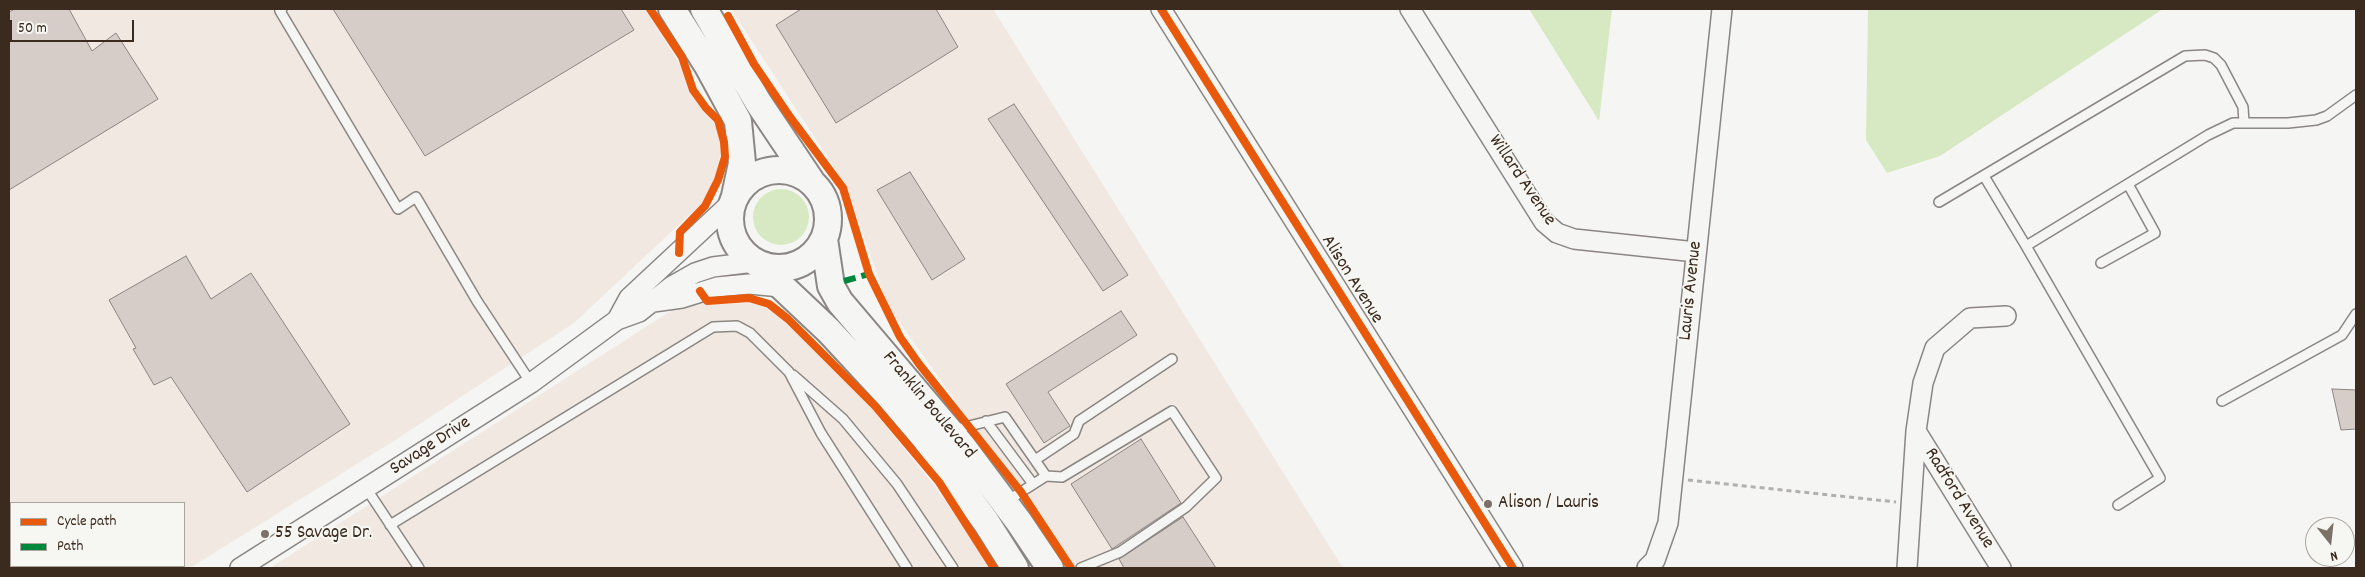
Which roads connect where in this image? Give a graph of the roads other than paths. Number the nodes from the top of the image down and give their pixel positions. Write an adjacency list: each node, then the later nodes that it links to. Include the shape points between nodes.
1 (282, 9): 26 (lane, via 398,208 416,197 477,301)
2 (672, 9): 12 (main road, via 738,120 742,163)
3 (704, 9): 10 (main road, via 758,102)
4 (1161, 9): 45 (street, Alison Avenue)
5 (1410, 9): 16 (street, Willard Avenue, via 1544,222 1557,233 1574,239)
6 (1722, 9): 16 (street, Lauris Avenue)
7 (2356, 96): 8 (lane, via 2316,120)
8 (2244, 123): 9 (lane, via 2243,107 2221,65 2205,55 2185,56); 11 (lane, via 2233,123 2208,135)
9 (1984, 176): 13 (lane); 15 (lane)
10 (811, 181): 12 (main road, via 790,172 767,171 753,178); 14 (main road, via 827,208)
11 (2128, 184): 15 (lane); 18 (lane, via 2155,233)
12 (734, 199): 17 (main road, via 732,230 737,243); 23 (street, Savage Drive, via 629,298)
13 (1939, 202)
14 (824, 239): 17 (main road, via 803,261 772,267); 29 (main road, Franklin Boulevard, via 831,286 840,302)
15 (2026, 246): 36 (lane, via 2160,478)
16 (1696, 252): 46 (street, Lauris Avenue, via 1668,523 1655,560)
17 (756, 263): 19 (main road, Franklin Boulevard); 20 (street, Savage Drive, via 728,264 695,273)
18 (2101, 263)
19 (781, 287): 20 (street, via 749,284 717,287 682,298); 42 (main road, Franklin Boulevard, via 857,360 925,438)
20 (652, 302): 23 (street, Savage Drive, via 639,312)
21 (2356, 314): 27 (lane, via 2342,335)
22 (2006, 316): 30 (street, Radford Avenue, via 1970,318 1935,348 1922,383)
23 (617, 320): 26 (street, Savage Drive)
24 (1172, 360): 31 (lane, via 1080,420 1074,434)
25 (789, 372): 37 (lane, via 750,333 737,326 712,327); 40 (lane, via 821,433); 41 (lane, via 843,419 897,484)
26 (531, 383): 34 (street, Savage Drive)
27 (2222, 401)
28 (986, 421): 29 (lane); 31 (lane, via 1005,417); 33 (lane)
29 (951, 431): 35 (main road, Franklin Boulevard)
30 (1916, 431): 47 (street, Radford Avenue); 48 (street, Radford Avenue)
31 (1034, 460): 32 (lane)
32 (1046, 476): 33 (lane); 44 (lane, via 1062,477 1172,411 1216,478 1186,507 1120,552)
33 (1033, 484): 35 (lane)
34 (366, 488): 37 (lane); 38 (street, Savage Drive)
35 (1005, 502): 43 (main road, Franklin Boulevard)
36 (2118, 505)
37 (390, 525): 39 (lane)
38 (240, 568)
39 (419, 568)
40 (907, 568)
41 (953, 568)
42 (1015, 568)
43 (1050, 568)
44 (1081, 568)
45 (1513, 568)
46 (1647, 568)
47 (1906, 568)
48 (2001, 568)

